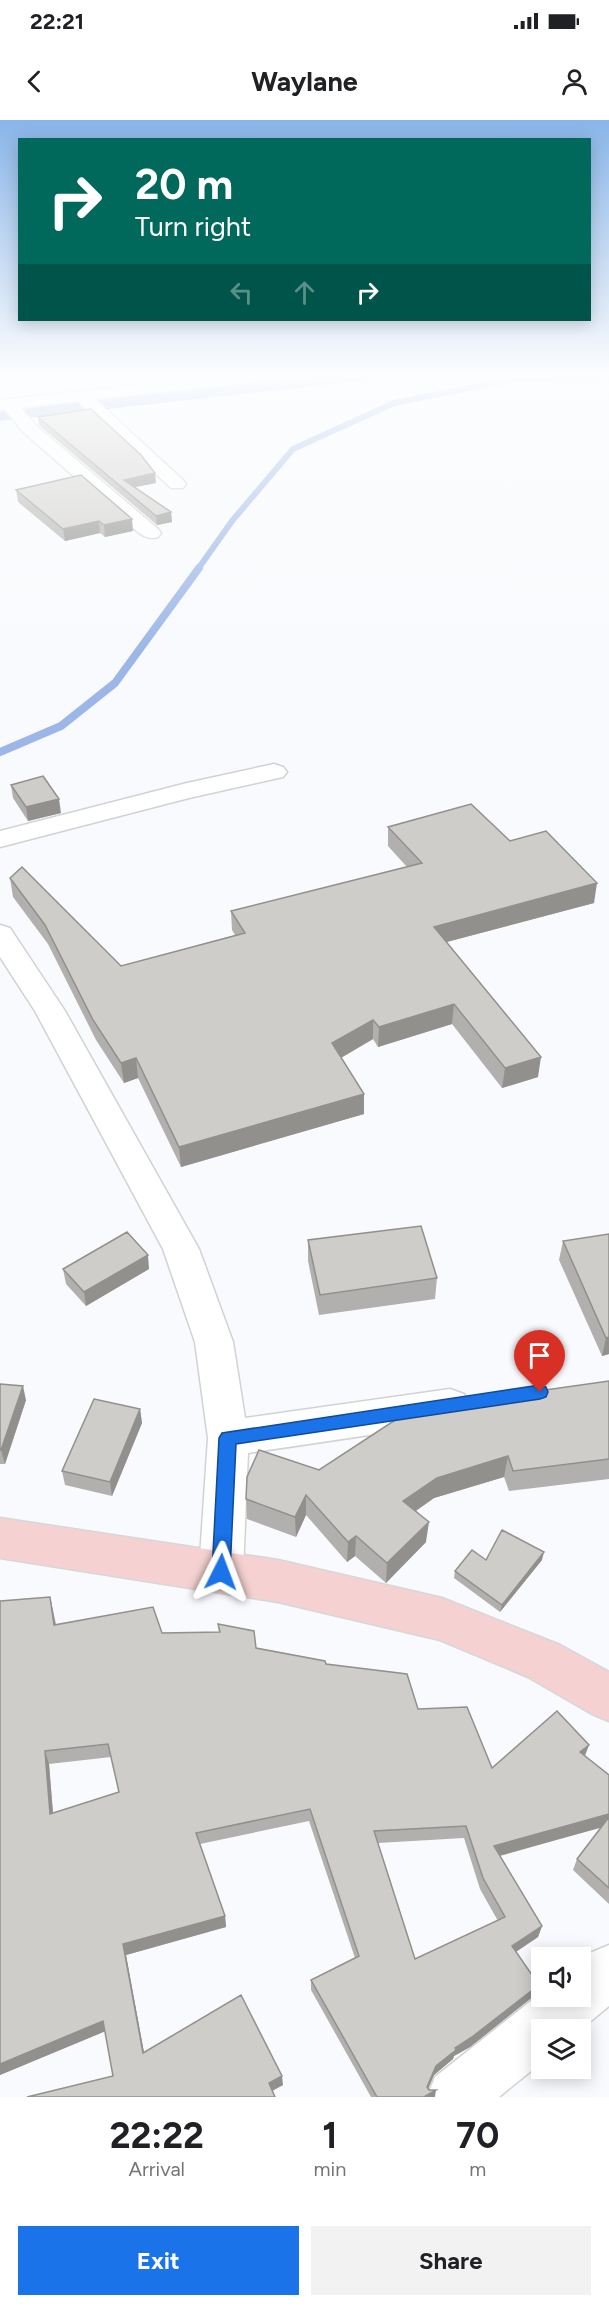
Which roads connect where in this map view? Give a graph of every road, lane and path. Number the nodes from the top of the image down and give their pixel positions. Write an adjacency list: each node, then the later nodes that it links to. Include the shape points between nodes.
1 (77, 467): 4 (street)
2 (158, 467): 3 (street)
3 (177, 484)
4 (152, 533)
5 (274, 772): 6 (street)
6 (0, 839)
7 (0, 934): 9 (street, via 50,1011 181,1249 214,1342)
8 (482, 1401): 9 (street)
9 (228, 1438): 11 (street)
10 (0, 1538): 11 (main road)
11 (221, 1572): 12 (main road, via 278,1581 442,1620 544,1661)
12 (609, 1698)
13 (609, 1972): 14 (street)
14 (591, 1987)
15 (566, 2007): 16 (street)
16 (455, 2097)

